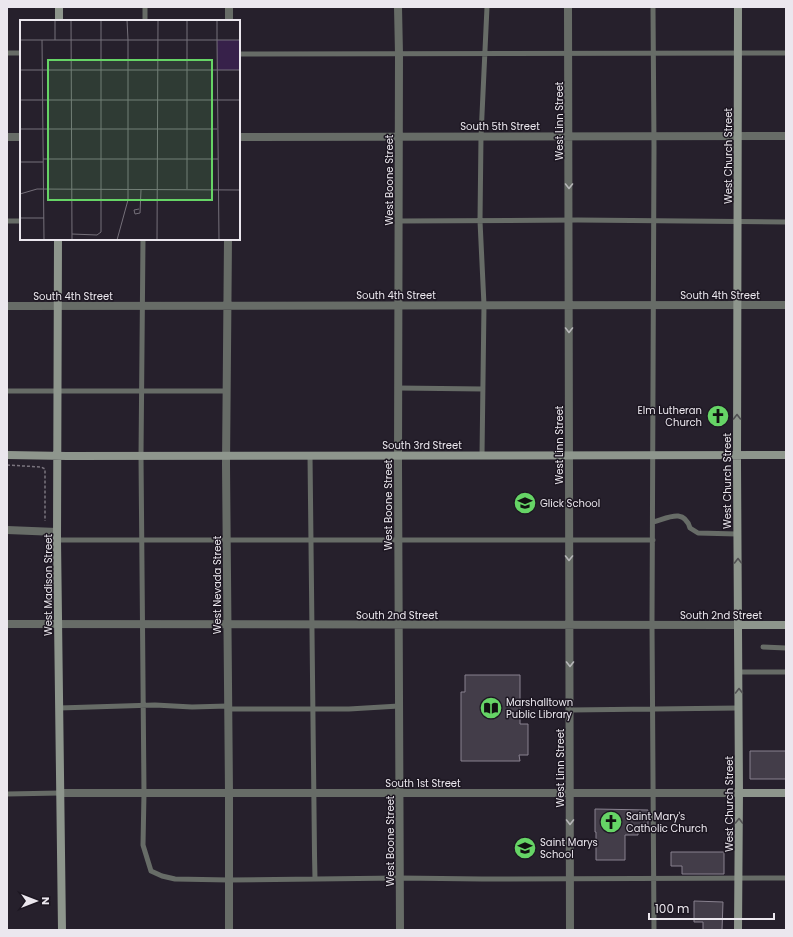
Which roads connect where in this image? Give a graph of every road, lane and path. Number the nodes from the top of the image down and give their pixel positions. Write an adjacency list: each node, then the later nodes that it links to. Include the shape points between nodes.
1 (59, 7): 9 (main road)
2 (145, 7): 10 (lane)
3 (229, 7): 11 (street)
4 (398, 7): 19 (street, West Boone Street)
5 (487, 7): 20 (lane)
6 (568, 7): 14 (street, West Linn Street)
7 (653, 7): 15 (lane)
8 (738, 7): 16 (main road, West Church Street)
9 (59, 20)
10 (145, 20)
11 (229, 20)
12 (7, 52): 13 (lane)
13 (20, 53)
14 (568, 53): 15 (lane); 20 (lane); 23 (street, West Linn Street)
15 (654, 53): 16 (lane); 24 (lane)
16 (738, 53): 17 (lane); 25 (main road, West Church Street)
17 (786, 53)
18 (240, 54): 19 (lane)
19 (399, 54): 20 (lane); 21 (street, West Boone Street)
20 (486, 54): 22 (lane)
21 (399, 136): 22 (street, South 5th Street); 29 (street, South 5th Street); 32 (street, West Boone Street)
22 (481, 136): 23 (street, South 5th Street); 33 (lane)
23 (569, 136): 24 (street, South 5th Street); 30 (street, West Linn Street, one-way to 30)
24 (654, 136): 25 (street, South 5th Street); 34 (lane)
25 (738, 136): 26 (street, South 5th Street); 35 (main road, West Church Street)
26 (786, 136)
27 (7, 137): 28 (street)
28 (20, 137)
29 (240, 137)
30 (569, 220): 33 (lane); 34 (lane); 49 (street, West Linn Street)
31 (20, 221): 36 (lane)
32 (399, 221): 33 (lane); 47 (street, West Boone Street)
33 (480, 221): 48 (lane)
34 (654, 221): 35 (lane); 50 (lane)
35 (738, 221): 37 (lane); 41 (main road, West Church Street)
36 (7, 222)
37 (786, 222)
38 (58, 240): 44 (main road, West Madison Street)
39 (143, 240): 45 (lane)
40 (228, 240): 46 (street, West Nevada Street)
41 (737, 305): 42 (street, South 4th Street); 50 (street, South 4th Street); 64 (main road, West Church Street, one-way to 41)
42 (786, 305)
43 (7, 306): 44 (street, South 4th Street)
44 (57, 306): 45 (street, South 4th Street); 52 (main road, West Madison Street)
45 (142, 306): 46 (street, South 4th Street); 53 (lane)
46 (227, 306): 47 (street, South 4th Street); 56 (street, West Nevada Street)
47 (399, 306): 48 (street, South 4th Street); 51 (street, West Boone Street)
48 (484, 306): 49 (street, South 4th Street); 54 (lane)
49 (569, 306): 50 (street, South 4th Street); 62 (street, West Linn Street, one-way to 62)
50 (653, 306): 63 (lane)
51 (398, 388): 54 (lane); 60 (street, West Boone Street)
52 (57, 390): 53 (lane); 55 (lane); 66 (main road, West Madison Street)
53 (142, 390): 56 (lane); 67 (lane)
54 (483, 390): 61 (lane)
55 (7, 391)
56 (226, 391): 58 (street, West Nevada Street)
57 (7, 455): 66 (main road, South 3rd Street)
58 (226, 455): 59 (main road, South 3rd Street); 67 (main road, South 3rd Street); 75 (street, West Nevada Street)
59 (310, 455): 60 (main road, South 3rd Street); 76 (lane)
60 (398, 455): 61 (main road, South 3rd Street); 77 (street, West Boone Street)
61 (482, 455): 62 (main road, South 3rd Street)
62 (569, 455): 63 (main road, South 3rd Street); 78 (street, West Linn Street)
63 (653, 455): 64 (main road, South 3rd Street); 70 (lane)
64 (737, 455): 65 (main road, South 3rd Street); 72 (main road, West Church Street)
65 (786, 455)
66 (57, 456): 67 (main road, South 3rd Street); 73 (main road, West Madison Street)
67 (141, 456): 74 (lane)
68 (7, 465): 69 (path, via 45,469)
69 (45, 521)
70 (653, 522): 72 (lane, via 679,515 698,533); 79 (lane)
71 (7, 530): 73 (street)
72 (737, 534): 88 (main road, West Church Street, one-way to 72)
73 (57, 536): 74 (lane); 81 (main road, West Madison Street)
74 (142, 540): 75 (lane); 82 (lane)
75 (227, 540): 76 (lane); 83 (street, West Nevada Street)
76 (311, 540): 77 (lane); 84 (lane)
77 (398, 540): 78 (lane); 85 (street, West Boone Street)
78 (569, 540): 79 (lane); 86 (street, West Linn Street, one-way to 86)
79 (653, 540): 87 (lane)
80 (7, 624): 81 (street, South 2nd Street)
81 (58, 624): 82 (street, South 2nd Street); 97 (main road, West Madison Street)
82 (143, 624): 83 (street, South 2nd Street); 94 (lane)
83 (227, 625): 84 (street, South 2nd Street); 96 (street, West Nevada Street)
84 (312, 625): 85 (street, South 2nd Street); 99 (lane)
85 (399, 625): 86 (street, South 2nd Street); 95 (street, West Boone Street)
86 (570, 625): 87 (street, South 2nd Street); 101 (street, West Linn Street, one-way to 101)
87 (652, 625): 88 (street, South 2nd Street); 100 (lane)
88 (738, 625): 89 (main road, South 2nd Street); 92 (main road, West Church Street)
89 (786, 625)
90 (763, 648): 91 (lane)
91 (786, 648)
92 (738, 672): 93 (lane); 98 (main road, West Church Street, one-way to 92)
93 (786, 672)
94 (144, 706): 96 (lane); 97 (lane); 103 (lane)
95 (399, 706): 99 (lane); 106 (street, West Boone Street)
96 (228, 707): 99 (lane); 104 (street, West Nevada Street)
97 (59, 708): 102 (main road, West Madison Street)
98 (739, 708): 100 (lane); 109 (main road, West Church Street)
99 (313, 709): 105 (lane)
100 (653, 709): 101 (lane); 108 (lane)
101 (570, 710): 107 (street, West Linn Street)
102 (60, 793): 103 (street, South 1st Street); 111 (lane); 119 (main road, West Madison Street)
103 (144, 793): 104 (street, South 1st Street); 118 (lane, via 144,845 151,871 175,879)
104 (229, 793): 105 (street, South 1st Street); 118 (street, West Nevada Street)
105 (313, 793): 106 (street, South 1st Street); 117 (lane)
106 (400, 793): 107 (street, South 1st Street); 112 (street, West Boone Street)
107 (570, 793): 108 (street, South 1st Street); 113 (street, West Linn Street, one-way to 113)
108 (654, 793): 109 (street, South 1st Street); 114 (lane)
109 (739, 793): 110 (main road, South 1st Street); 115 (main road, West Church Street, one-way to 109)
110 (786, 793)
111 (7, 794)
112 (400, 878): 113 (lane); 117 (lane); 121 (street, West Boone Street)
113 (570, 878): 114 (lane); 122 (street, West Linn Street)
114 (654, 878): 115 (lane); 123 (lane)
115 (738, 878): 116 (lane); 124 (main road, West Church Street)
116 (786, 878)
117 (315, 879): 118 (lane)
118 (229, 880): 120 (street, West Nevada Street)
119 (62, 930)
120 (229, 930)
121 (400, 930)
122 (570, 930)
123 (654, 930)
124 (738, 930)

